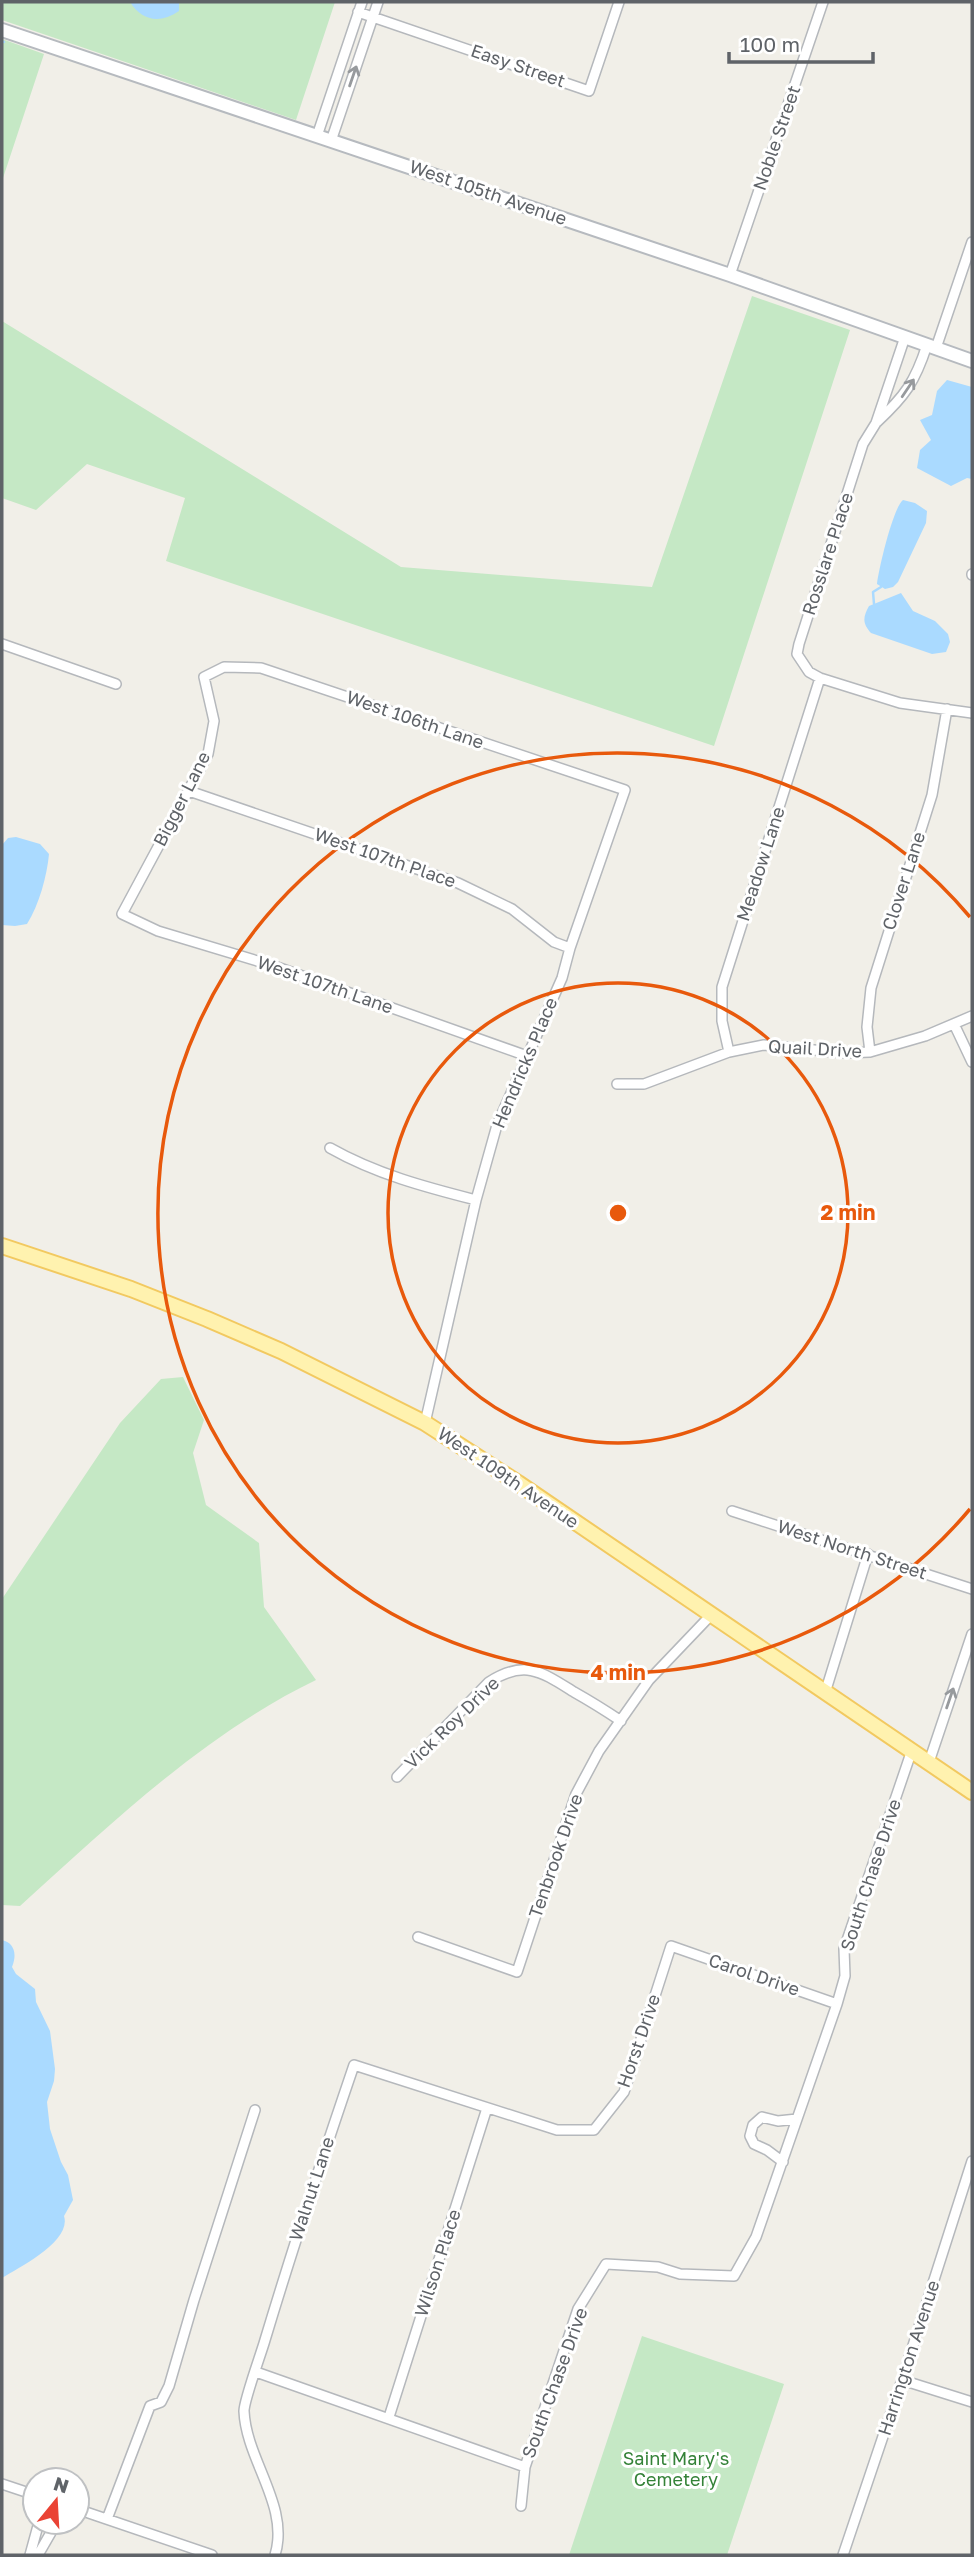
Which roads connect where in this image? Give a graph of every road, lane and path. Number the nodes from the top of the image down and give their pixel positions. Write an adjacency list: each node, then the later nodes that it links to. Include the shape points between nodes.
1 (362, 2): 5 (street)
2 (378, 2): 6 (street)
3 (619, 2): 6 (street, Easy Street, via 589,91)
4 (823, 2): 11 (street, Noble Street)
5 (358, 12): 6 (street, Easy Street); 8 (street)
6 (373, 17): 9 (street, one-way to 6)
7 (2, 30): 8 (street, West 105th Avenue)
8 (317, 136): 9 (street, West 105th Avenue)
9 (331, 141): 11 (street, West 105th Avenue)
10 (972, 242): 13 (street, Rosslare Place)
11 (730, 275): 12 (street, West 105th Avenue)
12 (905, 337): 13 (street, West 105th Avenue); 15 (street, Rosslare Place)
13 (932, 347): 14 (street, West 105th Avenue); 15 (street, Rosslare Place, one-way to 13, via 900,400)
14 (972, 361)
15 (876, 423): 18 (street, Rosslare Place, via 863,444 799,643 797,654 802,664)
16 (2, 644): 19 (street)
17 (204, 677): 22 (street, West 106th Lane, via 224,667 261,668); 23 (street, Bigger Lane, via 214,720 208,754)
18 (820, 678): 20 (street, via 900,702); 28 (street, Meadow Lane, via 722,987 722,1021)
19 (116, 684)
20 (947, 709): 21 (street); 29 (street, Clover Lane, via 932,795 871,988)
21 (972, 713)
22 (625, 790): 25 (street, Hendricks Place)
23 (189, 791): 24 (street, Bigger Lane); 25 (street, West 107th Place, via 458,883 512,909 554,942)
24 (122, 914): 30 (street, West 107th Lane, via 158,931 274,966)
25 (569, 948): 30 (street, Hendricks Place, via 562,978)
26 (972, 1016): 27 (street, Quail Drive)
27 (954, 1024): 29 (street, Quail Drive); 31 (street)
28 (729, 1052): 29 (street, Quail Drive, via 764,1045); 32 (street, Quail Drive, via 644,1084)
29 (870, 1052)
30 (527, 1056): 34 (street, Hendricks Place, via 497,1125)
31 (972, 1062)
32 (617, 1084)
33 (330, 1148): 34 (street, via 405,1182)
34 (476, 1200): 36 (street, Hendricks Place)
35 (2, 1246): 36 (main road, West 109th Avenue, via 207,1319)
36 (425, 1423): 40 (main road, West 109th Avenue)
37 (732, 1511): 38 (street, West North Street)
38 (868, 1554): 39 (street, West North Street); 42 (street)
39 (972, 1589)
40 (711, 1615): 42 (main road, West 109th Avenue); 43 (street, Tenbrook Drive, via 649,1680)
41 (972, 1634): 45 (street, one-way to 41)
42 (825, 1693): 44 (main road, West 109th Avenue)
43 (621, 1721): 46 (street, Vick Roy Drive, via 543,1672 513,1671 489,1682); 48 (street, Tenbrook Drive, via 576,1794 517,1972)
44 (912, 1750): 45 (main road, West 109th Avenue); 50 (street, South Chase Drive, via 844,1949 845,1976)
45 (929, 1762): 47 (main road, West 109th Avenue)
46 (397, 1777)
47 (972, 1792)
48 (418, 1937)
49 (671, 1946): 50 (street, Carol Drive); 54 (street, Horst Drive, via 624,2092)
50 (837, 2004): 53 (street, South Chase Drive)
51 (487, 2108): 54 (street, Walnut Lane, via 557,2130); 57 (street, Walnut Lane, via 354,2065); 60 (street, Wilson Place)
52 (256, 2110): 66 (street, via 169,2386 161,2402 150,2406)
53 (797, 2119): 56 (street, South Chase Drive); 56 (street, via 762,2117 753,2125 750,2136 754,2144)
54 (594, 2130)
55 (972, 2161): 58 (street, Harrington Avenue)
56 (783, 2162): 61 (street, South Chase Drive, via 756,2237 734,2276 606,2264 578,2309)
57 (256, 2372): 60 (street, South Chase Drive); 72 (street, Walnut Lane, via 244,2410 274,2506 279,2541)
58 (902, 2380): 59 (street); 73 (street, Harrington Avenue)
59 (972, 2402)
60 (388, 2417): 61 (street, South Chase Drive)
61 (524, 2467): 64 (street, South Chase Drive)
62 (2, 2484): 63 (street)
63 (21, 2490)
64 (521, 2506)
65 (91, 2514): 66 (street)
66 (107, 2519): 71 (street)
67 (35, 2536): 69 (street)
68 (49, 2536): 70 (street)
69 (30, 2555)
70 (38, 2555)
71 (212, 2555)
72 (275, 2555)
73 (843, 2555)

